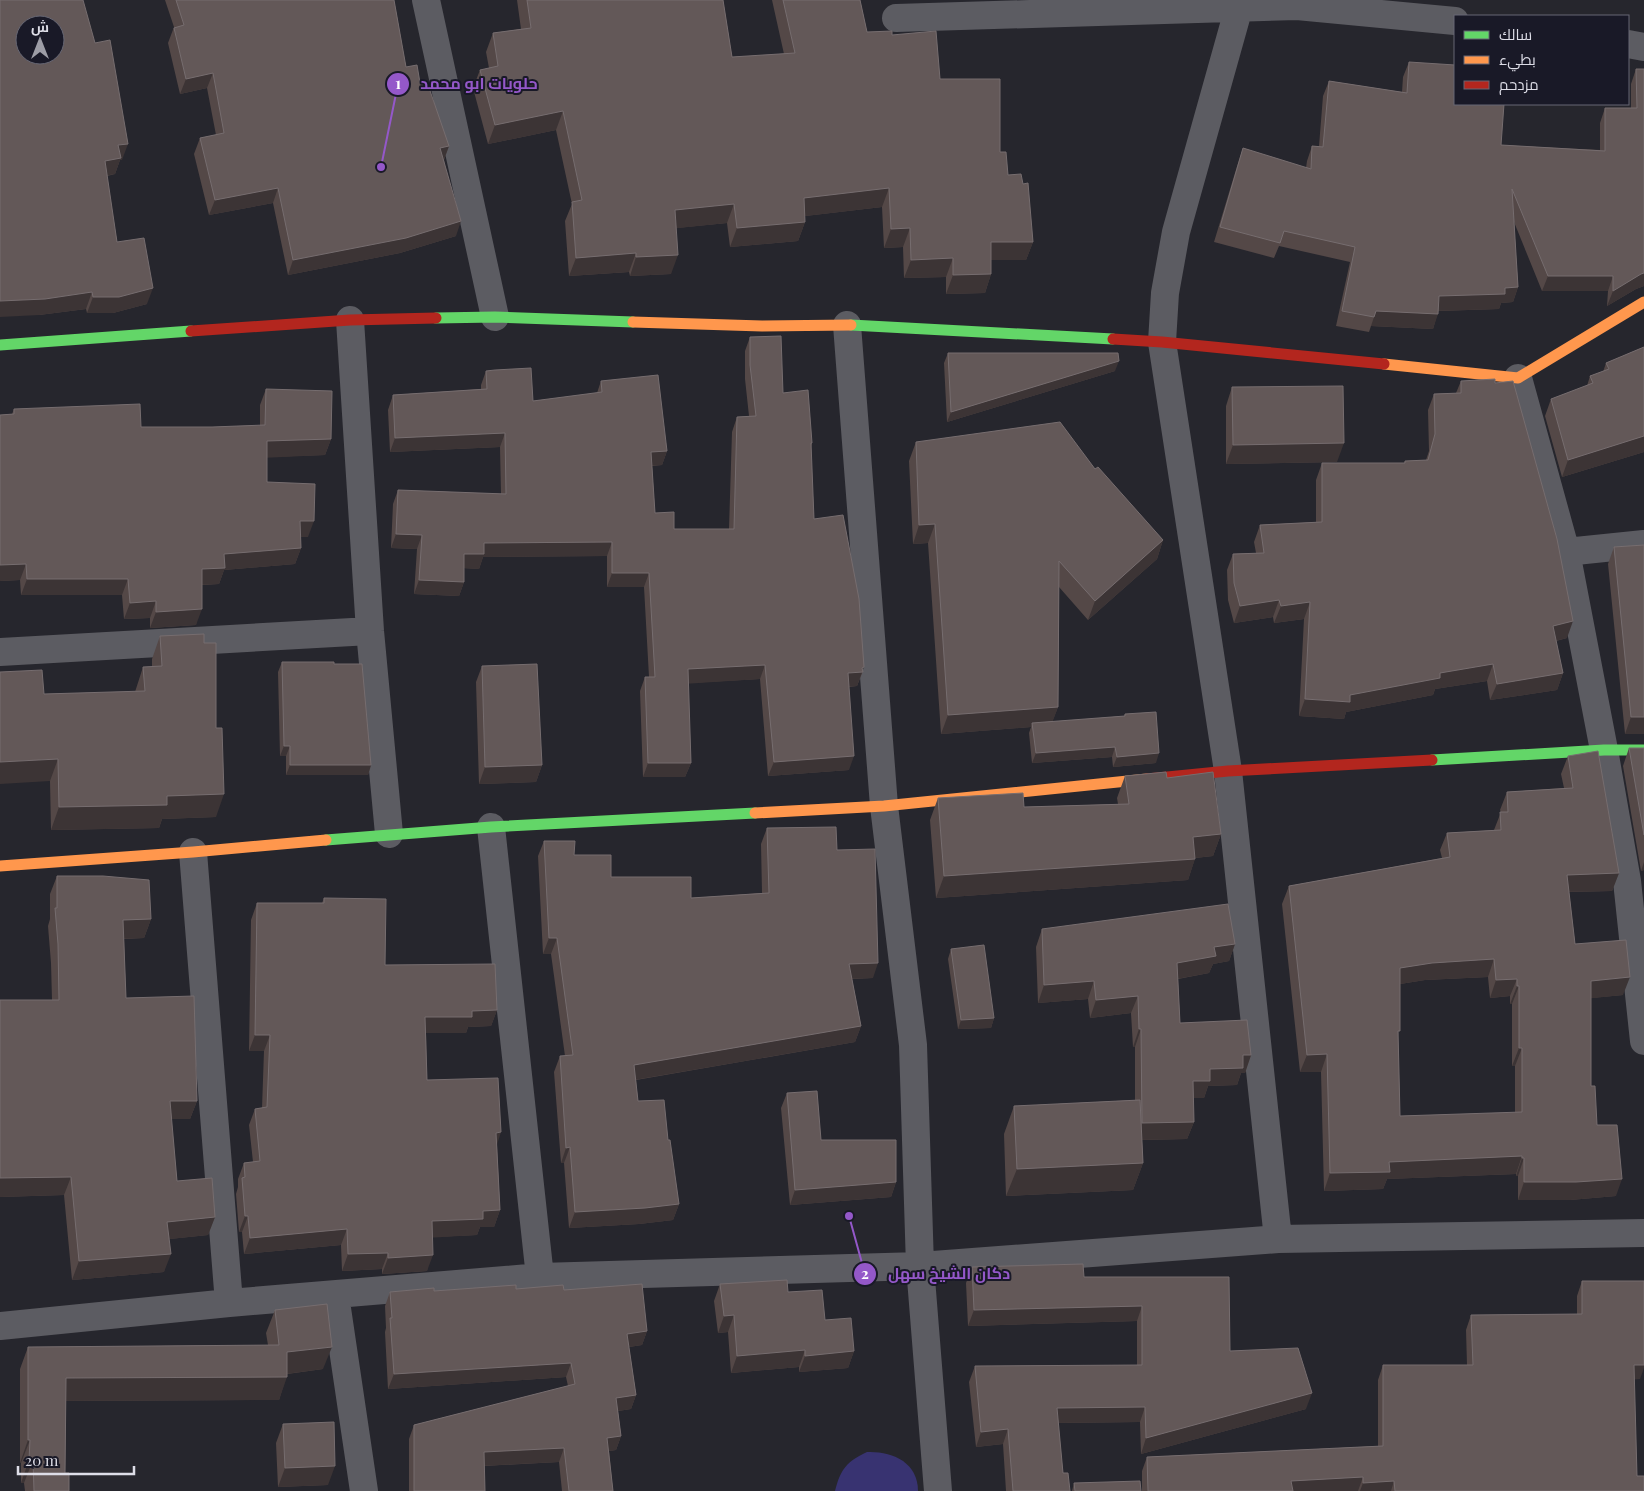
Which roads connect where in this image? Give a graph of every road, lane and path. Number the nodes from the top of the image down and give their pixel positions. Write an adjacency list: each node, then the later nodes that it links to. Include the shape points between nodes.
1 (426, 0): 8 (street)
2 (1240, 3): 3 (street); 4 (street); 11 (street, via 1176,232 1165,293)
3 (896, 18)
4 (1454, 21)
5 (1629, 44): 6 (street)
6 (1644, 47)
7 (1644, 302): 13 (street)
8 (495, 316): 9 (street); 10 (street, via 762,326)
9 (350, 320): 12 (street); 16 (street)
10 (847, 325): 11 (street); 21 (street)
11 (1162, 342): 13 (street); 20 (street)
12 (0, 345)
13 (1518, 378): 15 (street)
14 (1644, 544): 15 (street)
15 (1566, 552): 18 (street)
16 (370, 631): 17 (street); 23 (street)
17 (0, 652)
18 (1604, 750): 19 (street); 20 (street); 26 (street, via 1627,881)
19 (1644, 750)
20 (1228, 771): 21 (street); 28 (street)
21 (884, 806): 22 (street); 29 (street, via 913,1045)
22 (491, 827): 23 (street); 30 (street)
23 (388, 834): 24 (street)
24 (193, 852): 25 (street); 32 (street)
25 (0, 866)
26 (1644, 1041)
27 (1644, 1233): 28 (street)
28 (1278, 1239): 29 (street)
29 (920, 1266): 30 (street); 35 (street)
30 (540, 1277): 31 (street)
31 (335, 1295): 32 (street); 34 (street)
32 (229, 1303): 33 (street)
33 (0, 1326)
34 (364, 1491)
35 (938, 1491)

